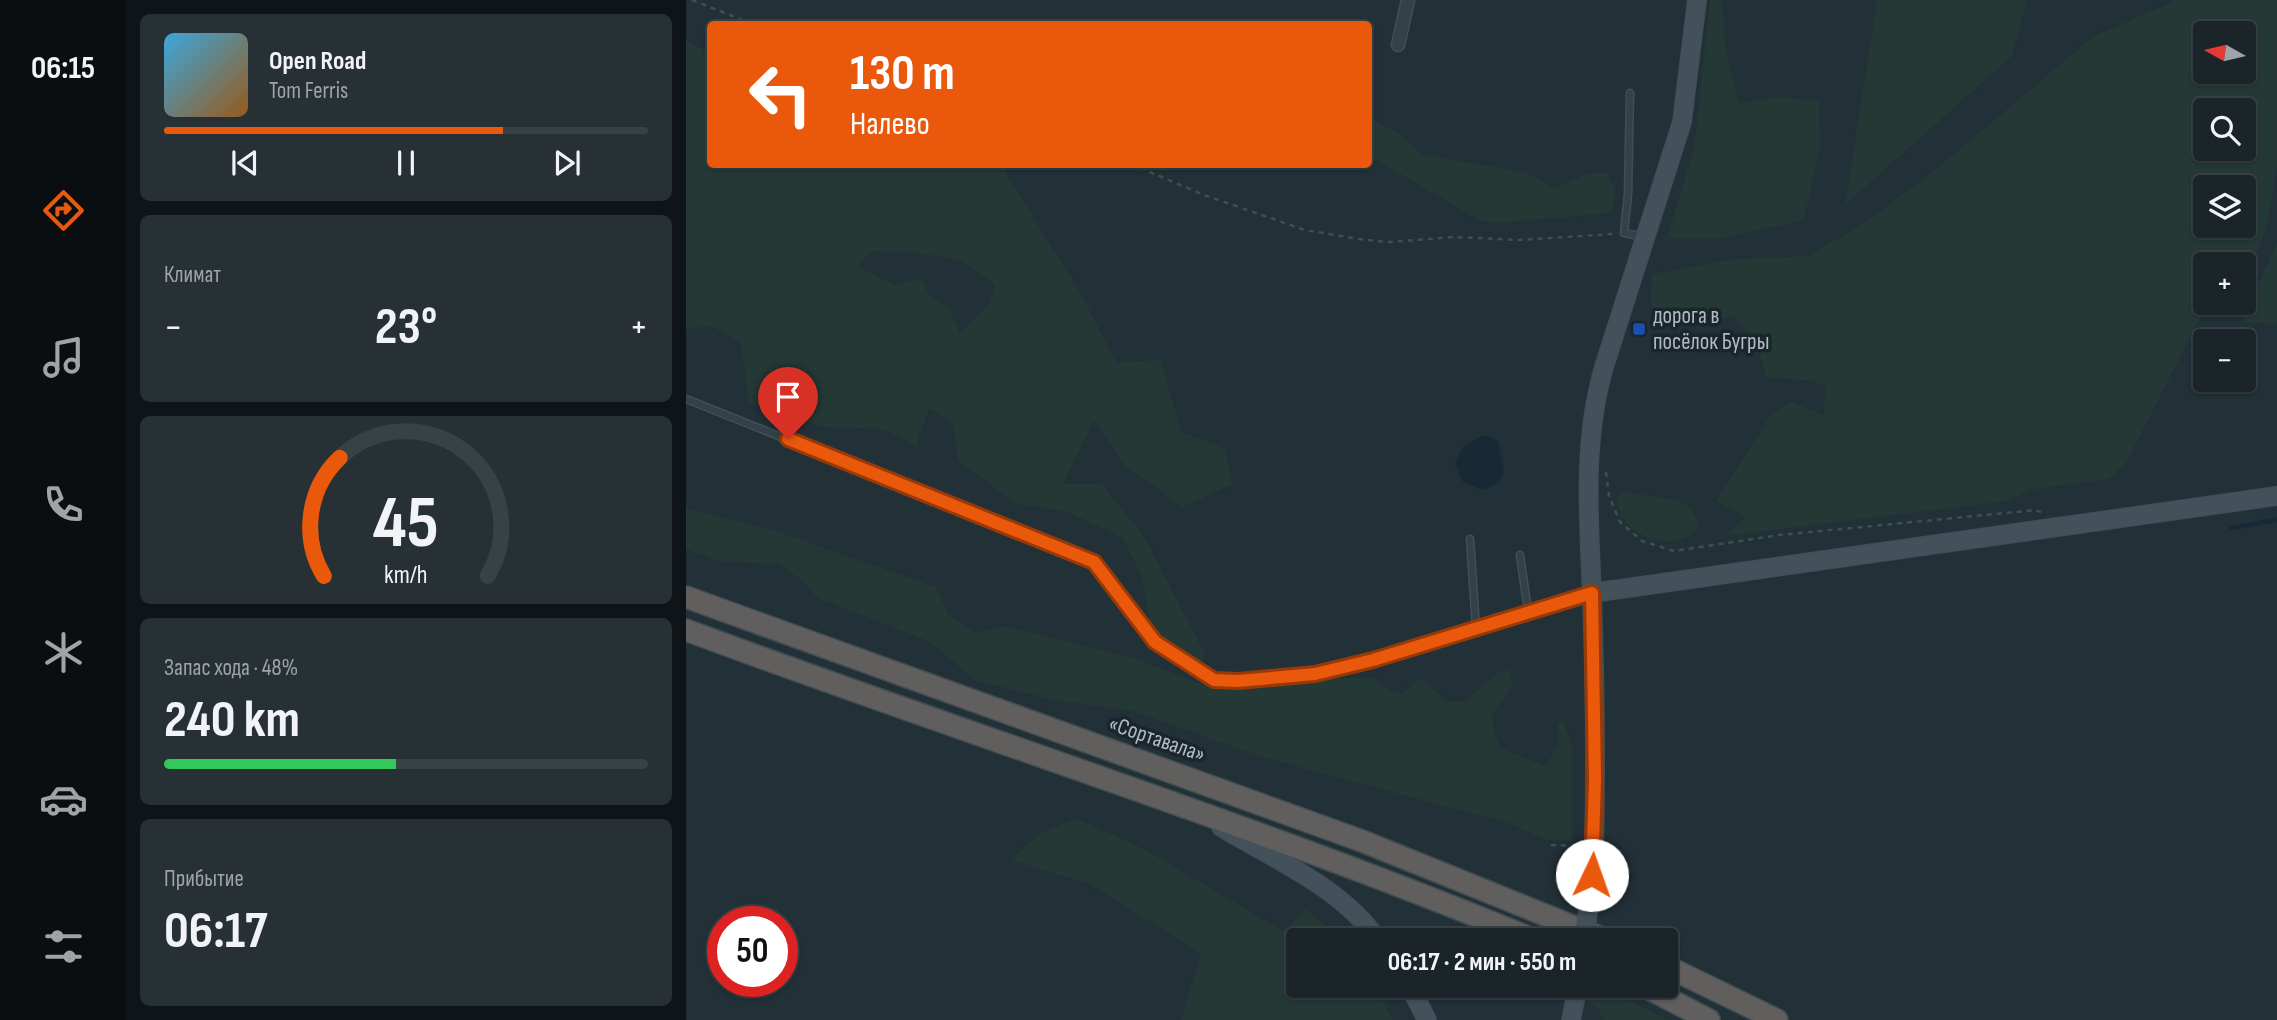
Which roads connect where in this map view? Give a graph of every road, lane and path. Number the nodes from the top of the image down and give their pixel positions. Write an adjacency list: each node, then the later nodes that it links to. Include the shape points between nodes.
1 (692, 0): 4 (path)
2 (1408, 0): 5 (street)
3 (1698, 0): 9 (main road, via 1682,122)
4 (744, 21)
5 (1398, 45)
6 (1630, 93): 8 (lane)
7 (1140, 168): 8 (path, via 1305,230 1359,239 1519,240)
8 (1624, 233): 9 (lane)
9 (1647, 238): 16 (main road, via 1594,409 1588,484)
10 (686, 399): 21 (lane, via 1094,562 1155,642 1214,680)
11 (1605, 462): 13 (path, via 1609,496 1620,522 1642,541 1674,551 1780,535)
12 (2277, 496): 16 (main road)
13 (1980, 515)
14 (1471, 539): 19 (lane)
15 (1520, 555): 18 (lane)
16 (1592, 593): 18 (street); 24 (main road)
17 (686, 597): 27 (highway, «Сортавала», via 1362,841)
18 (1528, 611): 19 (street)
19 (1476, 628): 21 (street)
20 (686, 630): 22 (highway)
21 (1315, 674)
22 (1204, 816): 25 (main road, via 1316,882); 26 (highway, via 1347,864)
23 (1551, 845): 24 (path)
24 (1594, 849): 28 (main road, bridge)
25 (1366, 928)
26 (1505, 928)
27 (1577, 928)
28 (1587, 928)
29 (1678, 971): 36 (highway)
30 (1416, 998): 33 (main road)
31 (1575, 998): 34 (main road)
32 (1667, 998): 35 (highway)
33 (1427, 1020)
34 (1571, 1020)
35 (1709, 1020)
36 (1777, 1020)

